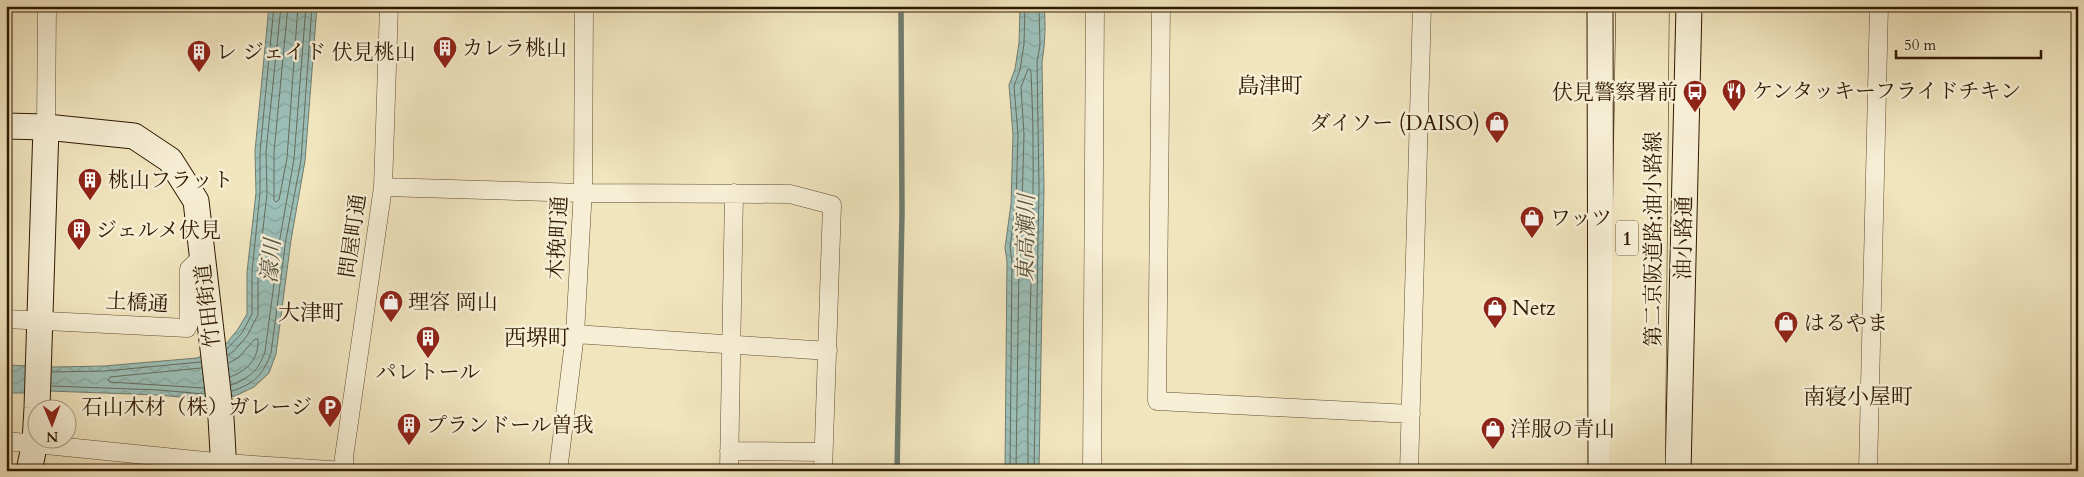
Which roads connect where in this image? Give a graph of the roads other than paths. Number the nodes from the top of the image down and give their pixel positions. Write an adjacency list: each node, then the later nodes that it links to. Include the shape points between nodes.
1 (47, 6): 13 (street)
2 (389, 6): 14 (street, 問屋町通)
3 (584, 6): 15 (street, 木挽町通)
4 (1095, 6): 37 (street)
5 (1161, 6): 24 (street, via 1157,401)
6 (1422, 6): 24 (street)
7 (1600, 6): 39 (street)
8 (1630, 6): 40 (highway, 第二京阪道路;油小路線 / 1)
9 (1655, 6): 41 (highway, 第二京阪道路;油小路線 / 1)
10 (1689, 6): 42 (street, 油小路通)
11 (1879, 6): 43 (street)
12 (6, 126): 13 (street, 竹田街道)
13 (46, 127): 17 (street, 竹田街道, via 134,136 170,160 196,201); 19 (street)
14 (383, 187): 15 (street); 33 (street, 問屋町通, via 344,457)
15 (582, 193): 16 (street); 20 (street, 木挽町通)
16 (734, 193): 21 (street); 22 (street, via 790,194 832,205)
17 (202, 257): 19 (street, 土橋通, via 189,269 187,328); 31 (street, 竹田街道)
18 (6, 319): 19 (street, 土橋通)
19 (39, 321): 23 (street)
20 (575, 334): 21 (street); 34 (street, 木挽町通)
21 (732, 345): 22 (street); 29 (street)
22 (828, 351): 30 (street)
23 (37, 400)
24 (1411, 414): 38 (street)
25 (6, 441): 26 (street)
26 (28, 442)
27 (78, 448): 31 (street)
28 (33, 450): 32 (street)
29 (729, 451): 30 (street); 35 (street)
30 (823, 452): 36 (street)
31 (225, 467): 33 (street)
32 (29, 471)
33 (345, 471)
34 (558, 471)
35 (729, 471)
36 (823, 471)
37 (1092, 471)
38 (1409, 471)
39 (1601, 471)
40 (1623, 471)
41 (1650, 471)
42 (1678, 471)
43 (1868, 471)

